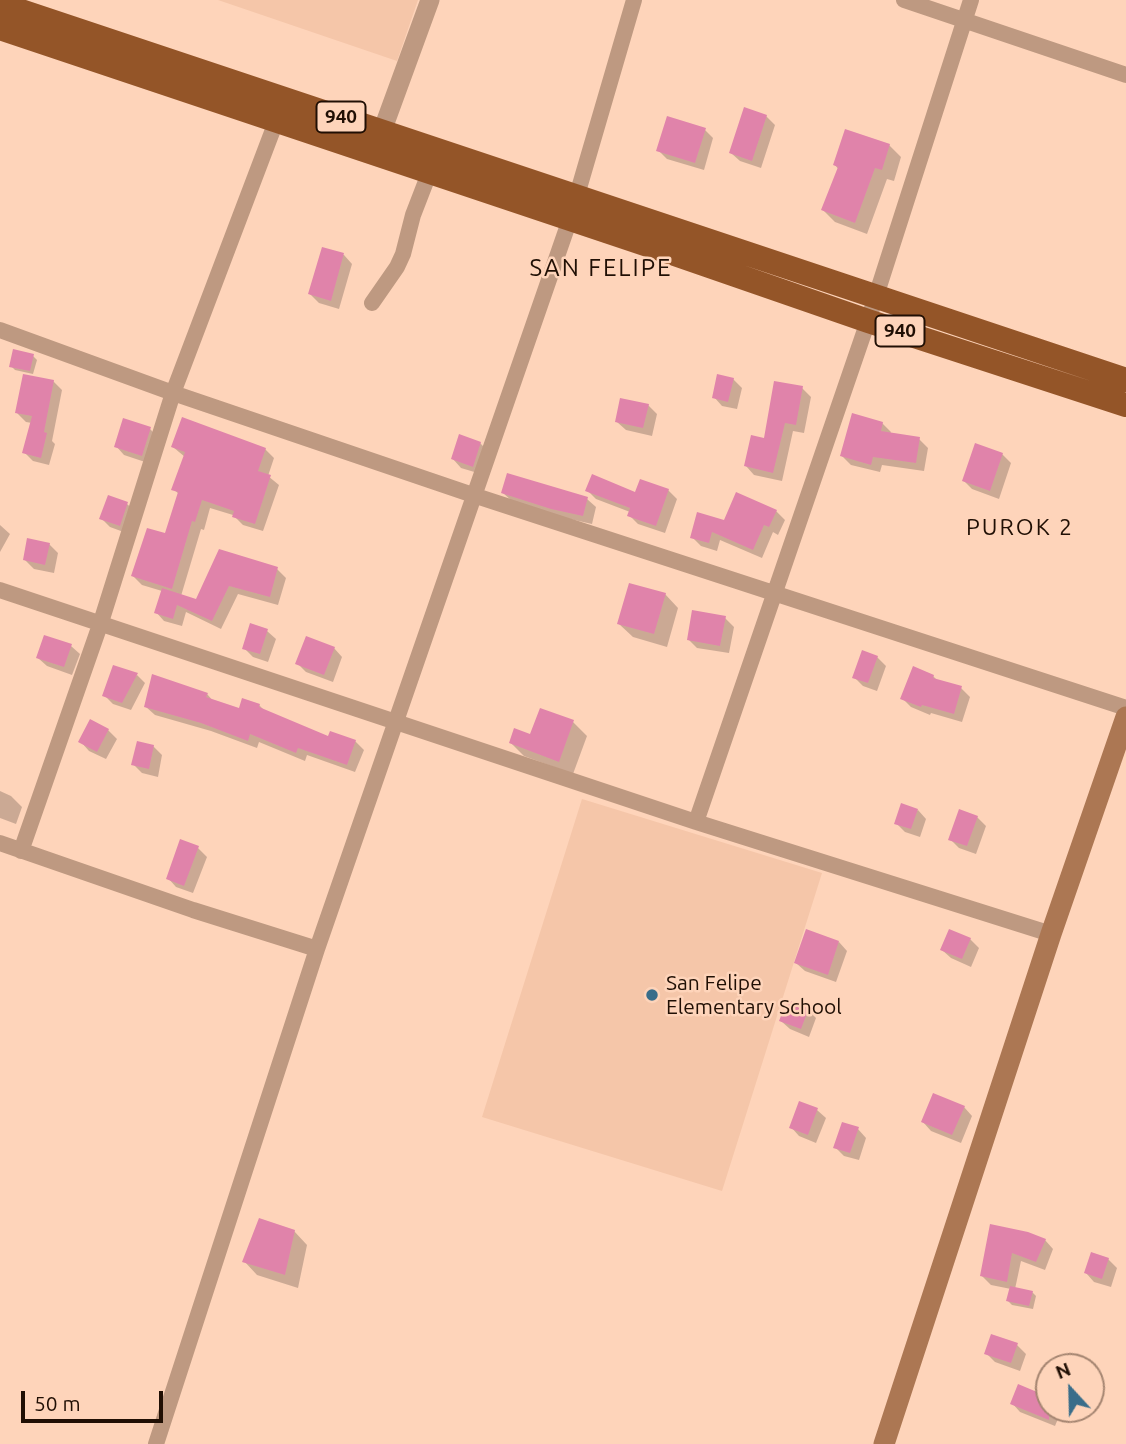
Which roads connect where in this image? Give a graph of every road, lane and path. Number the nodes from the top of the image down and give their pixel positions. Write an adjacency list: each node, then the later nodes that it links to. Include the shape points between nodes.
1 (430, 0): 10 (street)
2 (634, 0): 12 (street)
3 (904, 0): 6 (street)
4 (971, 0): 6 (street)
5 (0, 4): 10 (highway, 940)
6 (964, 20): 8 (street); 13 (street)
7 (0, 28): 9 (highway, 940)
8 (1126, 75)
9 (277, 119): 10 (highway, 940); 18 (street)
10 (378, 142): 11 (highway, 940); 12 (highway, 940)
11 (430, 171): 12 (highway, 940); 14 (street, via 397,267)
12 (573, 208): 13 (highway, 940); 15 (highway, 940); 20 (street)
13 (876, 297): 15 (street); 17 (highway, 940)
14 (372, 303)
15 (868, 321): 19 (highway, 940); 22 (street)
16 (0, 330): 18 (street)
17 (1126, 380)
18 (173, 393): 20 (street); 23 (street)
19 (1126, 405)
20 (473, 495): 22 (street); 26 (street)
21 (0, 590): 23 (street)
22 (774, 593): 24 (street); 27 (street)
23 (101, 622): 26 (street); 29 (street)
24 (1126, 708)
25 (1126, 717): 30 (main road)
26 (398, 722): 27 (street); 31 (street)
27 (696, 822): 30 (street)
28 (0, 843): 29 (street)
29 (21, 851): 31 (street)
30 (1051, 934): 33 (main road)
31 (317, 949): 32 (street)
32 (156, 1444)
33 (884, 1444)

